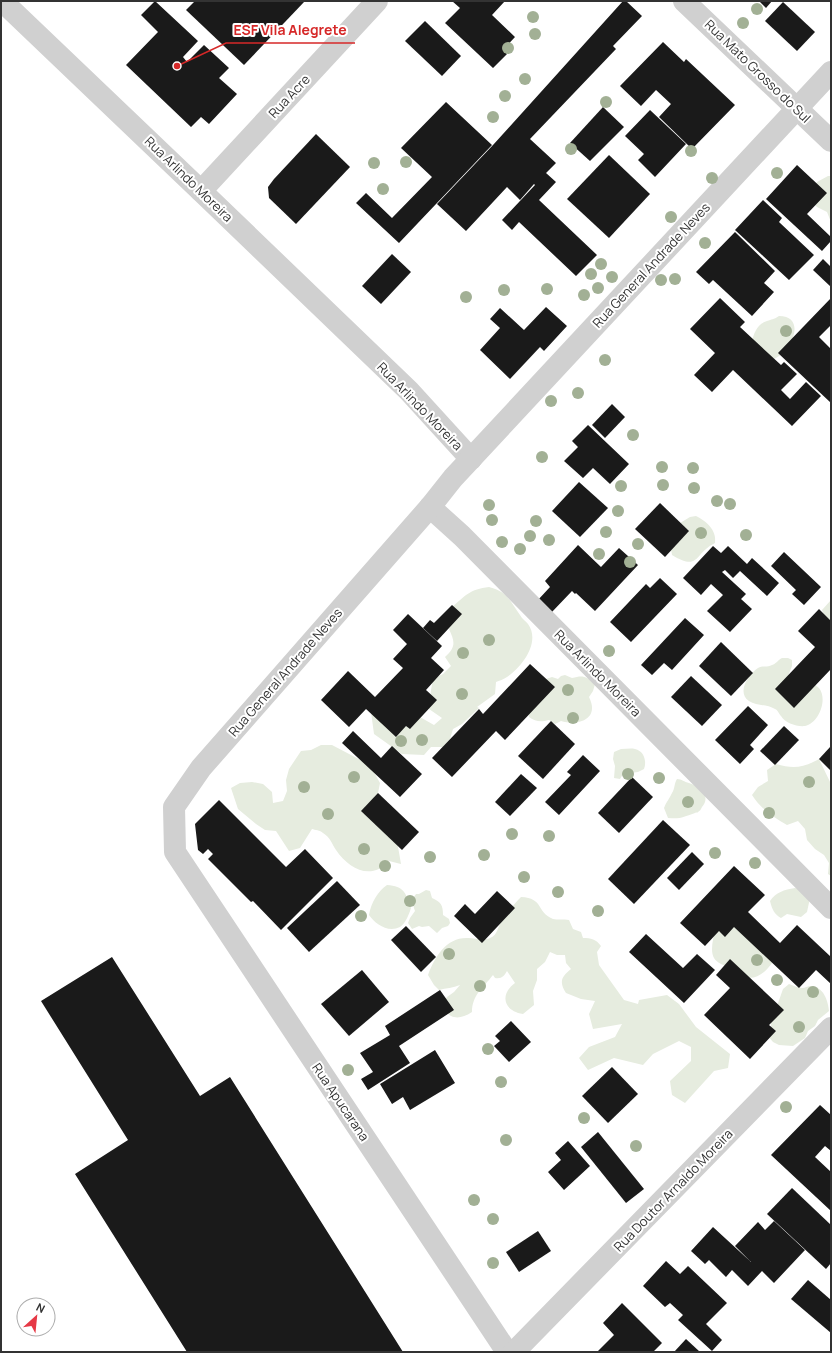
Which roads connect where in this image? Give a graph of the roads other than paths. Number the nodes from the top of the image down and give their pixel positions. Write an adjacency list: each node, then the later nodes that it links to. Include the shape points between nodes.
1 (2, 1): 7 (street, Rua Arlindo Moreira)
2 (377, 1): 7 (street, Rua Acre)
3 (684, 1): 5 (street, Rua Mato Grosso do Sul)
4 (831, 72): 5 (street, Rua General Andrade Neves)
5 (798, 108): 6 (street, Rua Mato Grosso do Sul); 8 (street, Rua General Andrade Neves)
6 (831, 141)
7 (201, 190): 8 (street, Rua Arlindo Moreira, via 408,392)
8 (471, 459): 9 (street, Rua Arlindo Moreira)
9 (430, 507): 10 (street, Rua General Andrade Neves, via 201,768 174,807); 11 (street, Rua Arlindo Moreira, via 468,542)
10 (175, 852): 13 (street, Rua Apucarana)
11 (831, 908)
12 (831, 1028): 14 (street, Rua Doutor Arnaldo Moreira)
13 (507, 1352)
14 (514, 1352)

